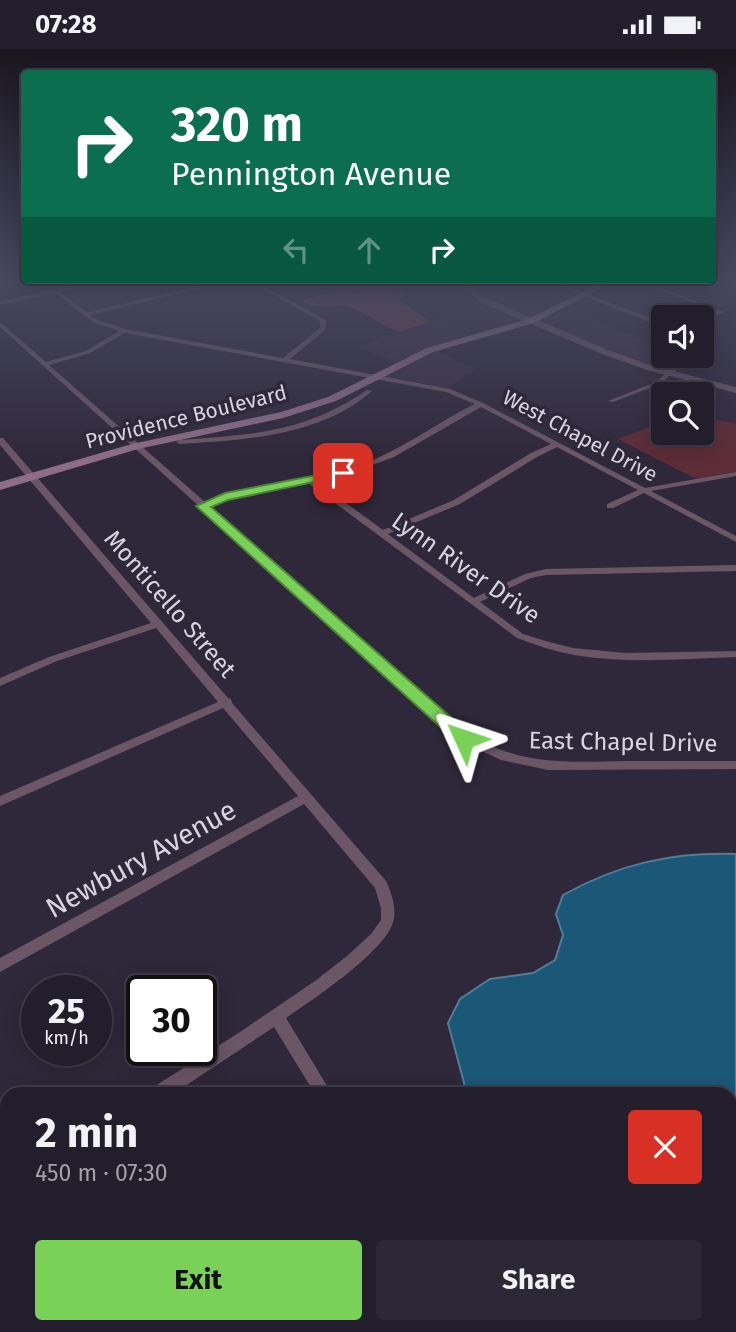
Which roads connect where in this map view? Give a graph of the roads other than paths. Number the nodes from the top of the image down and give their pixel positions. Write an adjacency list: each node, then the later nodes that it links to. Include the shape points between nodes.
1 (19, 341): 8 (street, East Chapel Drive)
2 (107, 341): 8 (street, via 88,352)
3 (179, 341): 7 (street, West Chapel Drive)
4 (308, 341): 7 (street)
5 (464, 341): 11 (main road, Providence Boulevard, via 430,351)
6 (578, 341): 10 (street)
7 (285, 360): 11 (street, West Chapel Drive)
8 (44, 364): 21 (street, East Chapel Drive)
9 (675, 368): 10 (street)
10 (670, 372): 12 (street); 14 (street, via 647,389)
11 (378, 377): 15 (street, West Chapel Drive, via 438,387); 16 (main road, Providence Boulevard, via 332,398)
12 (736, 390)
13 (369, 391): 17 (street, Providence Boulevard, via 324,418)
14 (611, 401)
15 (481, 404): 20 (street, West Chapel Drive); 24 (street, via 403,450)
16 (262, 419): 17 (street); 21 (main road, Providence Boulevard)
17 (274, 432): 19 (street, Providence Boulevard)
18 (0, 440): 23 (street, Monticello Street)
19 (180, 442)
20 (558, 444): 26 (street, West Chapel Drive); 29 (street, via 457,502)
21 (136, 446): 23 (main road, Providence Boulevard); 27 (street, East Chapel Drive)
22 (736, 474): 26 (street)
23 (32, 477): 25 (main road, Providence Boulevard); 33 (street, Monticello Street)
24 (311, 481): 27 (street, via 245,492); 29 (street, Lynn River Drive)
25 (0, 486)
26 (645, 490): 28 (street); 30 (street, West Chapel Drive)
27 (202, 506): 37 (street, East Chapel Drive, via 464,739 486,751 548,766)
28 (610, 506)
29 (382, 534): 32 (street, Lynn River Drive)
30 (736, 539)
31 (736, 568): 32 (street, via 546,572)
32 (473, 602): 34 (street, Lynn River Drive, via 520,636 574,654)
33 (159, 624): 35 (street); 36 (street, Monticello Street)
34 (736, 654)
35 (0, 682)
36 (227, 702): 38 (street, Monticello Street); 39 (street)
37 (736, 765)
38 (307, 797): 40 (street, Newbury Avenue); 41 (street, Monticello Street, via 381,885 387,923 367,947)
39 (0, 801)
40 (0, 965)
41 (277, 1017): 42 (street, Monticello Street); 43 (street)
42 (169, 1087)
43 (320, 1087)

